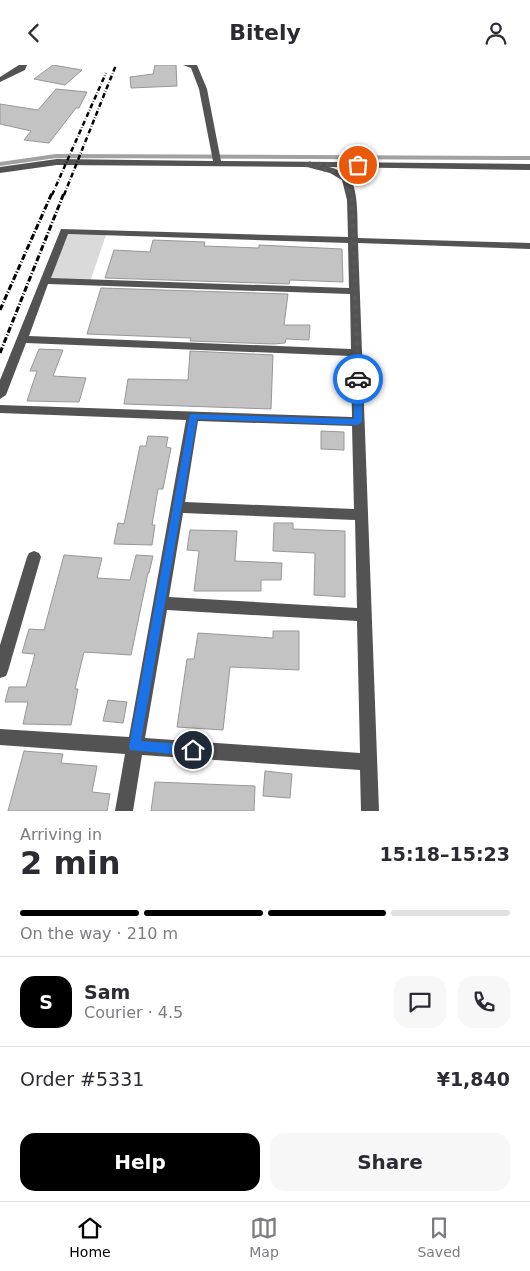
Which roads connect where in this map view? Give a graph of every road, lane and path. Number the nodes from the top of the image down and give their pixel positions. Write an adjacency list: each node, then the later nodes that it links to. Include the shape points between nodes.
1 (23, 65): 3 (street)
2 (187, 65): 4 (street, via 194,67 201,79 218,153)
3 (0, 80)
4 (217, 163): 5 (street); 7 (street, via 58,162)
5 (304, 164): 6 (street); 8 (street, via 333,171 346,179 352,200)
6 (530, 167)
7 (0, 170)
8 (353, 240): 9 (street); 10 (street, via 64,231); 11 (street)
9 (530, 246)
10 (45, 281): 11 (street); 12 (street)
11 (355, 291): 13 (street)
12 (22, 339): 13 (street); 14 (street)
13 (358, 353): 17 (street)
14 (0, 395)
15 (0, 409): 16 (street)
16 (193, 416): 17 (street); 18 (street)
17 (358, 422): 19 (street)
18 (177, 507): 19 (street); 21 (street)
19 (360, 515): 22 (street)
20 (34, 557): 23 (street)
21 (160, 603): 22 (street); 25 (street)
22 (364, 615): 26 (street)
23 (0, 671)
24 (0, 737): 25 (street)
25 (134, 747): 26 (street); 27 (street)
26 (369, 762): 28 (street)
27 (124, 811)
28 (370, 811)

